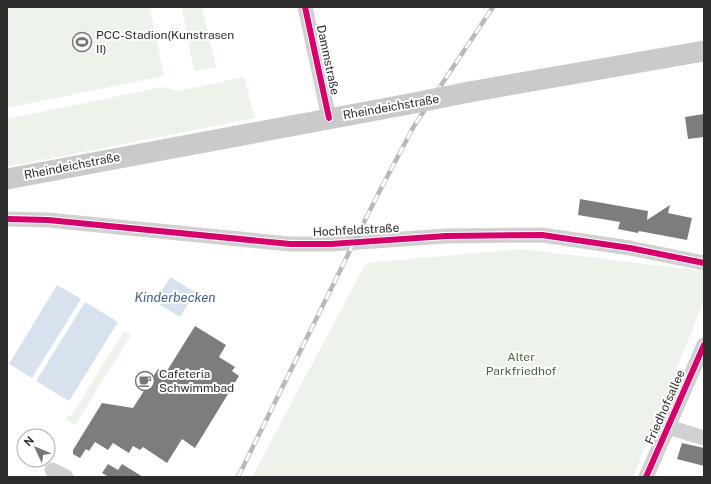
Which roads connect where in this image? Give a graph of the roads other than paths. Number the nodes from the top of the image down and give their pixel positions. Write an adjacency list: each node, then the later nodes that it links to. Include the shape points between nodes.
1 (305, 7): 3 (street, Dammstraße)
2 (704, 51): 3 (main road, Rheindeichstraße, bridge)
3 (329, 118): 4 (main road, Rheindeichstraße)
4 (7, 179)
5 (7, 219): 6 (street, Hochfeldstraße, via 48,220 290,244 331,244 446,236 542,235 630,248)
6 (704, 263)
7 (704, 345): 8 (street, Friedhofsallee)
8 (668, 427): 9 (street); 12 (street, Friedhofsallee)
9 (704, 438)
10 (52, 470): 11 (street)
11 (66, 477)
12 (646, 477)

